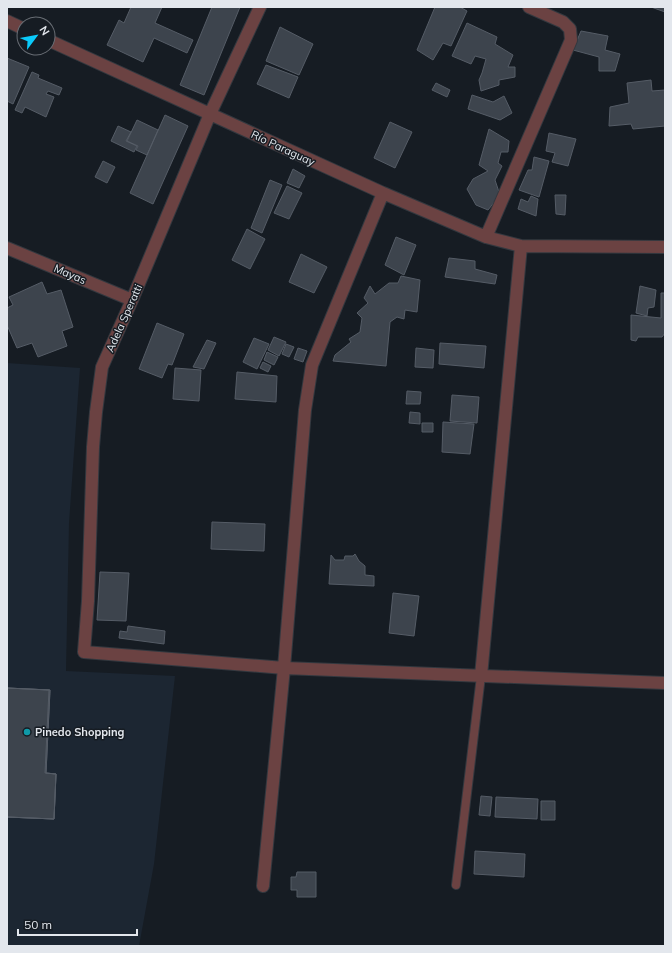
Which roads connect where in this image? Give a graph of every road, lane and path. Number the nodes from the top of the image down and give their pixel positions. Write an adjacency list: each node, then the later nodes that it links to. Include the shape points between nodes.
1 (260, 7): 4 (street, Adela Speratti)
2 (529, 7): 6 (street, via 563,22 570,29 571,40)
3 (56, 44): 4 (street, Río Paraguay)
4 (210, 114): 5 (street, Río Paraguay); 10 (street, Adela Speratti)
5 (383, 194): 6 (street, Río Paraguay); 11 (street, via 312,365 305,410)
6 (486, 237): 7 (street, Río Paraguay)
7 (522, 246): 8 (street, Río Paraguay); 12 (street)
8 (665, 247)
9 (7, 248): 10 (street, Mayas)
10 (132, 300): 11 (street, Adela Speratti, via 102,367 94,442 84,652)
11 (284, 668): 12 (street); 15 (street)
12 (481, 676): 13 (street); 14 (lane)
13 (665, 683)
14 (456, 885)
15 (263, 886)

